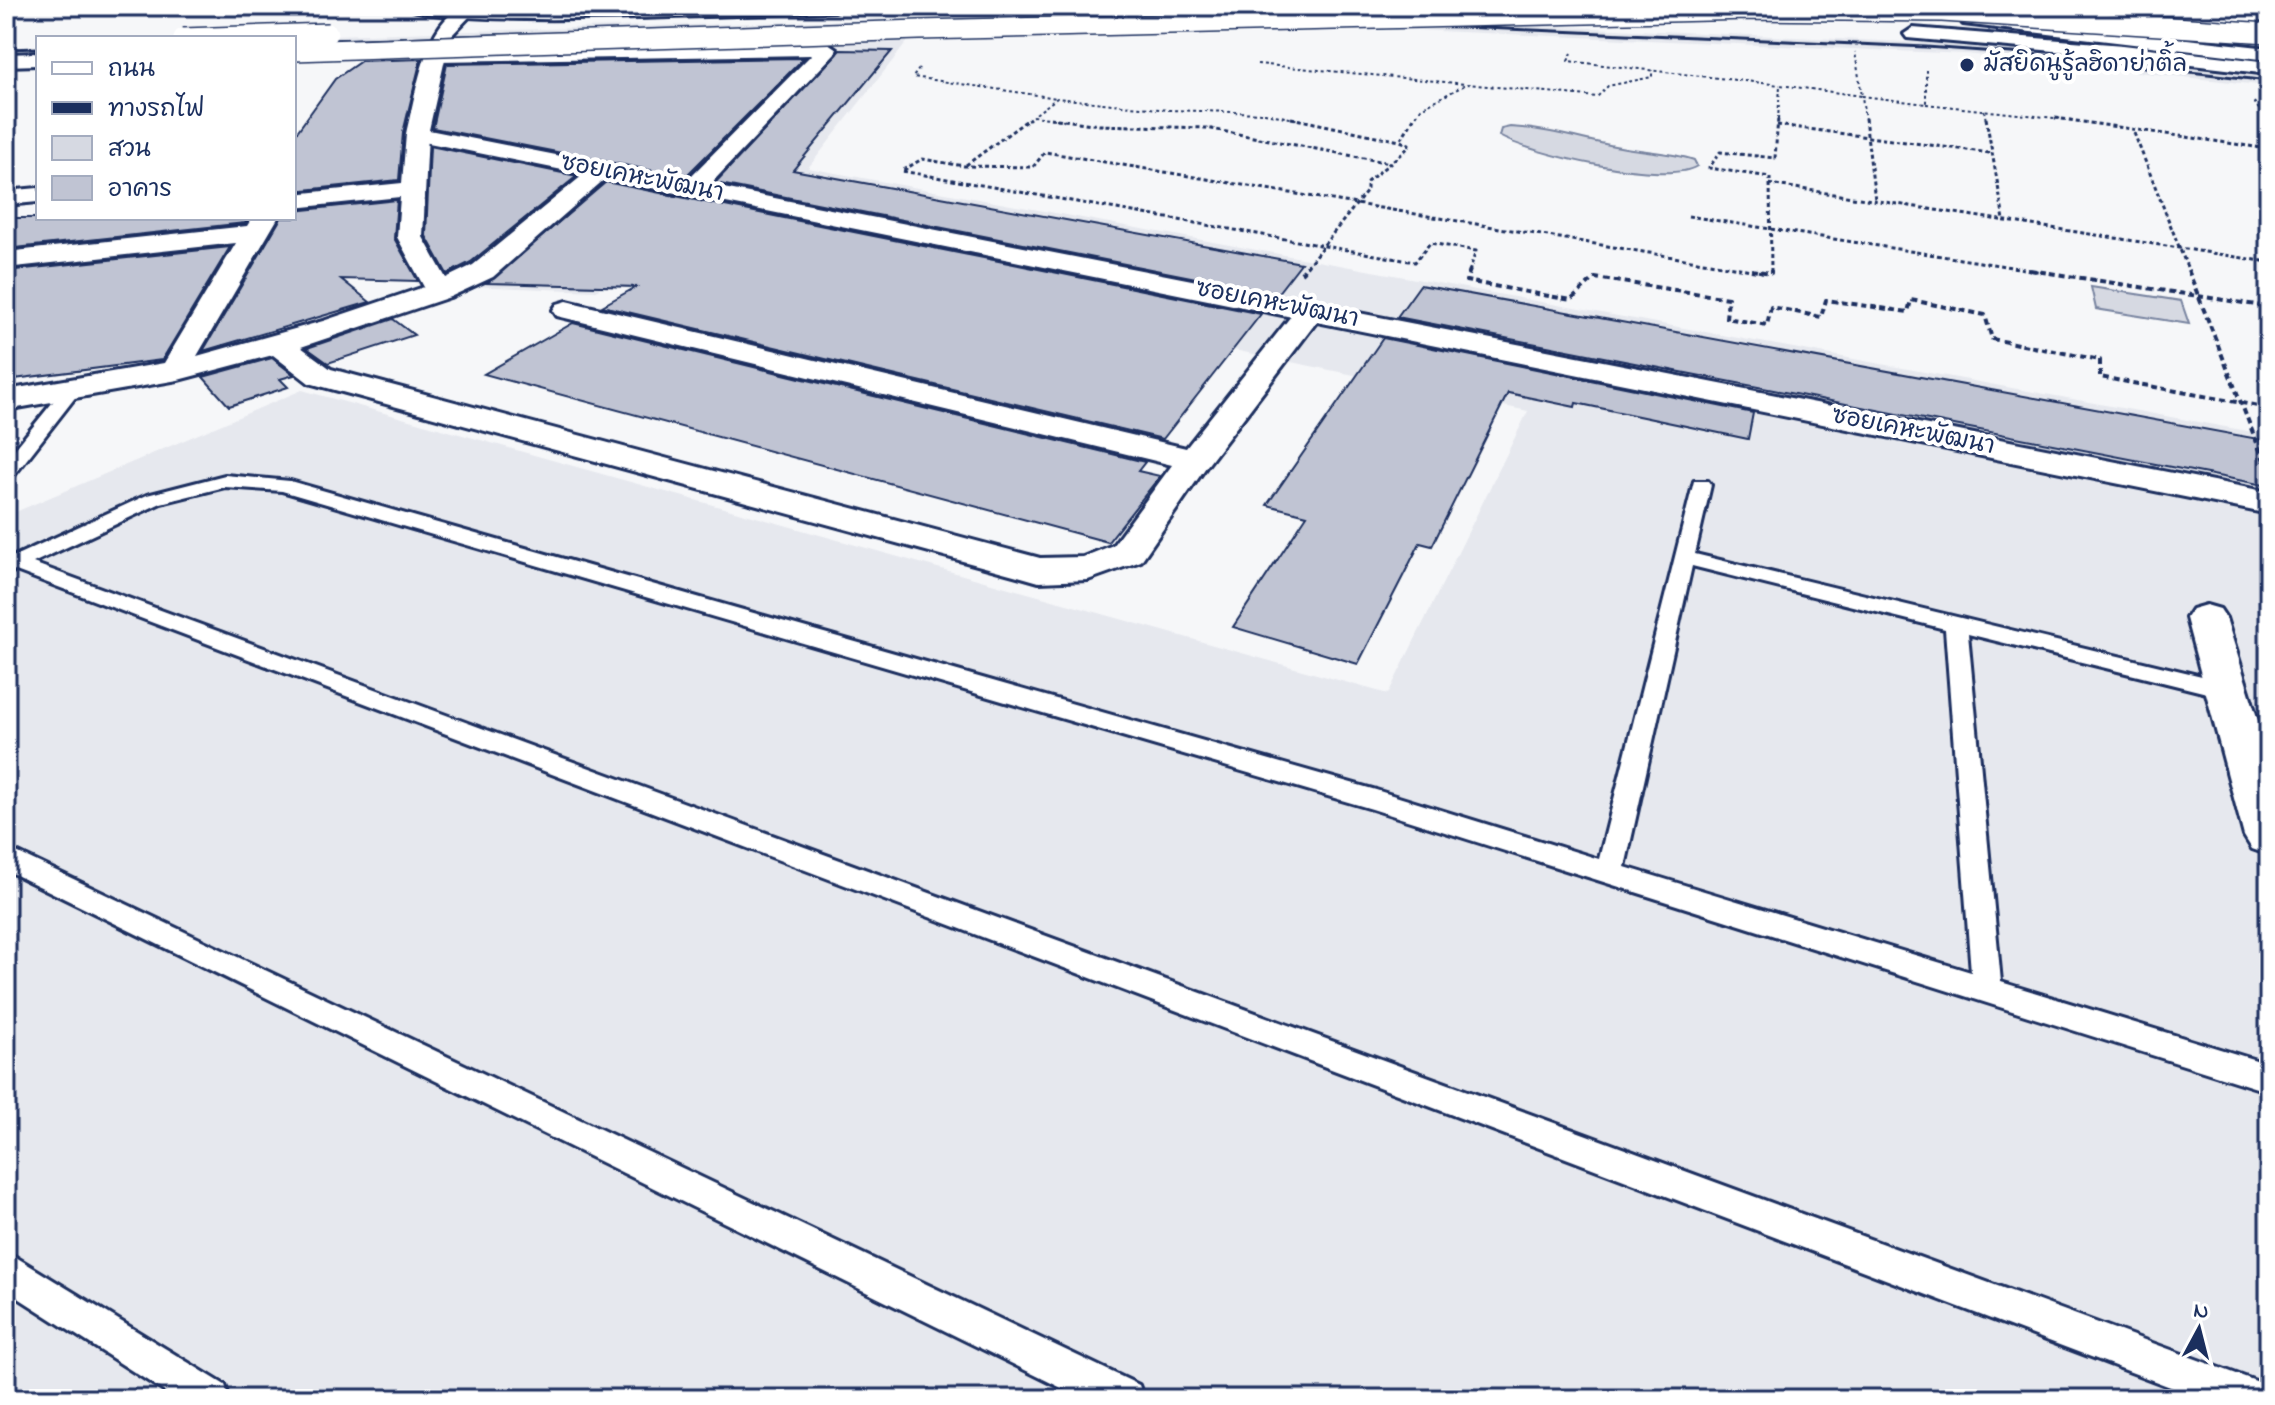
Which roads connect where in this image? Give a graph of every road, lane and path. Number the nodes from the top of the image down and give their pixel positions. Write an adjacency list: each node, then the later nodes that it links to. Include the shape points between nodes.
1 (414, 6): 9 (main road)
2 (668, 6): 9 (main road)
3 (835, 6): 9 (main road)
4 (1163, 6): 14 (main road, bridge)
5 (1860, 6): 17 (main road)
6 (1966, 6): 17 (main road)
7 (2007, 6): 17 (lane, via 2234,34)
8 (2096, 6): 10 (main road)
9 (462, 9): 21 (main road, via 441,36)
10 (2269, 19)
11 (919, 30): 12 (main road, bridge, via 1083,35 1657,26); 17 (main road, bridge, via 1831,10 2040,17); 18 (main road, bridge)
12 (1833, 30)
13 (1905, 33): 27 (main road)
14 (236, 36)
15 (36, 42): 16 (main road)
16 (6, 43)
17 (2266, 43)
18 (296, 51)
19 (1574, 51): 28 (path, via 1568,61)
20 (1855, 52): 31 (path)
21 (437, 55): 38 (main road); 48 (main road, via 828,49)
22 (36, 59): 23 (main road)
23 (6, 60)
24 (1254, 64): 29 (path)
25 (1927, 66): 33 (path)
26 (921, 67): 32 (path, via 913,77)
27 (2269, 68)
28 (1652, 70): 29 (path, via 1652,77 1608,86 1597,97); 30 (path)
29 (1467, 84): 40 (path, via 1421,108)
30 (1780, 85): 31 (path); 36 (path)
31 (1862, 96): 33 (path); 39 (path)
32 (1057, 98): 35 (path); 40 (path, via 1265,113)
33 (1926, 104): 34 (path)
34 (1984, 110): 37 (path, via 2097,123); 42 (path)
35 (1033, 116): 43 (path, via 1099,125 1206,128); 44 (path)
36 (1777, 125): 39 (path); 46 (path, via 1775,158 1720,152 1709,168 1770,177)
37 (2134, 133): 41 (path); 59 (path)
38 (417, 134): 45 (main road, ซอยเคหะพัฒนา); 47 (main road)
39 (1867, 137): 42 (path); 51 (path)
40 (1400, 141): 43 (path, via 1408,148)
41 (2269, 149)
42 (1990, 153): 55 (path)
43 (1390, 163): 53 (path, via 1367,182 1367,191)
44 (964, 166): 53 (path, via 1033,167 1045,152); 58 (path, via 922,159 902,171)
45 (602, 171): 48 (main road, ซอยเคหะพัฒนา); 62 (main road, via 483,271)
46 (1769, 184): 51 (path); 57 (path)
47 (412, 189): 52 (main road); 62 (main road, via 410,237)
48 (692, 189): 65 (main road, ซอยเคหะพัฒนา)
49 (36, 195): 50 (main road)
50 (6, 198)
51 (1875, 200): 55 (path)
52 (296, 201)
53 (1356, 204): 57 (path, via 1771,273); 58 (path)
54 (1688, 216): 57 (path)
55 (2004, 220): 59 (path)
56 (260, 226): 60 (main road); 68 (main road, via 180,358)
57 (1770, 229): 63 (path)
58 (1322, 247): 65 (path); 71 (path, via 1415,262 1430,243 1476,251 1466,281 1571,300 1595,278 1728,298 1726,318 1767,325 1771,307 1821,317 1826,300 1908,312 1911,300 1985,315 1992,339 2100,360 2100,377)
59 (2180, 248): 61 (path); 63 (path)
60 (6, 260)
61 (2269, 262)
62 (440, 291): 67 (main road)
63 (2199, 296): 64 (path); 71 (path)
64 (2269, 307)
65 (1292, 308): 73 (main road); 77 (main road, ซอยเคหะพัฒนา)
66 (567, 310): 73 (main road)
67 (279, 345): 68 (main road); 73 (main road, via 320,376 1039,570 1088,568 1127,553)
68 (178, 371): 69 (main road)
69 (71, 391): 70 (main road); 74 (lane)
70 (6, 400)
71 (2243, 404): 72 (path); 75 (path)
72 (2269, 408)
73 (1194, 460)
74 (6, 473)
75 (2269, 475)
76 (1701, 485): 78 (lane)
77 (2269, 503)
78 (1684, 558): 81 (lane); 85 (lane)
79 (10, 566): 85 (lane, via 154,499 225,481 283,485); 91 (lane)
80 (2206, 618): 82 (main road)
81 (1956, 624): 82 (lane); 86 (lane)
82 (2227, 690): 83 (main road)
83 (2269, 836)
84 (6, 858): 90 (lane)
85 (1610, 872): 86 (lane)
86 (1987, 990): 87 (lane)
87 (2269, 1078)
88 (6, 1269): 89 (lane)
89 (211, 1399)
90 (1125, 1399)
91 (2253, 1399)

